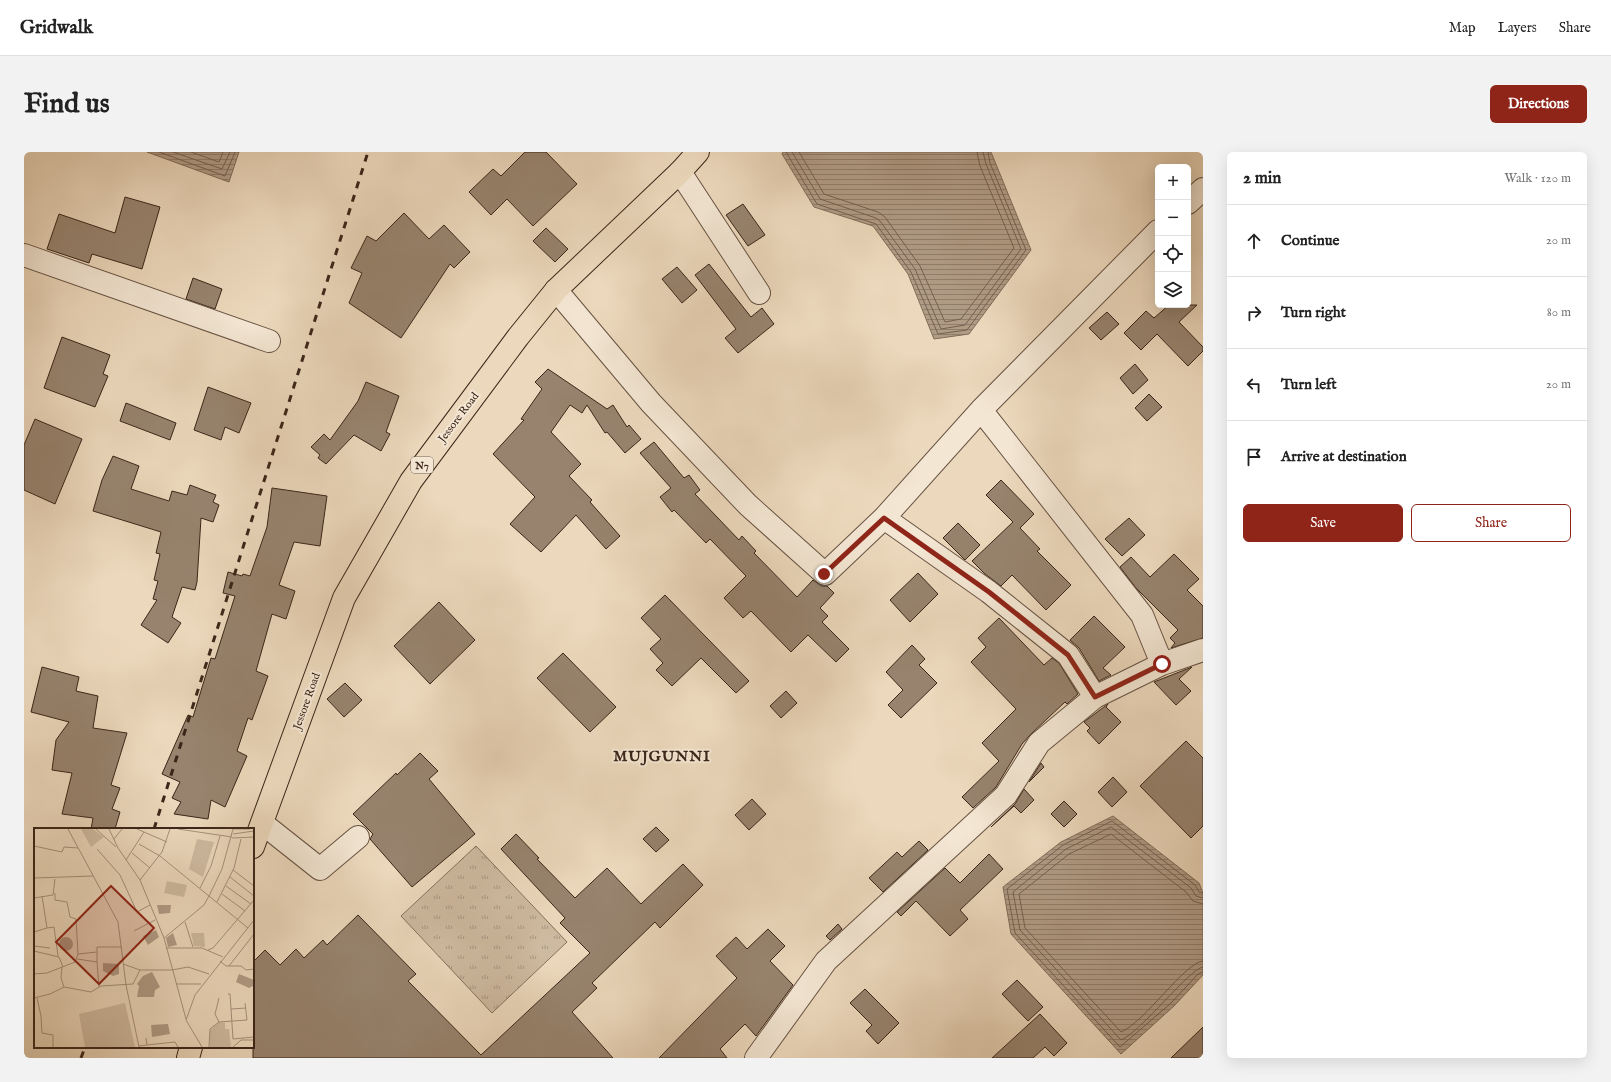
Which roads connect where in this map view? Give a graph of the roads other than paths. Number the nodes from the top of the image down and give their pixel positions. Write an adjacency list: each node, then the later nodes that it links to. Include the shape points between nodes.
1 (698, 152): 2 (highway, Jessore Road / N7)
2 (680, 172): 7 (highway, Jessore Road / N7); 8 (street)
3 (1203, 189): 4 (street)
4 (1191, 200)
5 (1155, 234): 10 (street)
6 (24, 255): 9 (street)
7 (556, 290): 11 (street, via 651,403 748,505 824,574); 15 (highway, Jessore Road / N7, via 411,481 344,598)
8 (759, 293)
9 (269, 342)
10 (981, 410): 11 (street); 13 (street, via 1142,615)
11 (884, 518): 14 (street, via 989,592 1068,655)
12 (1203, 650): 13 (street)
13 (1162, 664): 14 (street)
14 (1095, 697): 20 (street, via 1039,743 1006,795 826,961)
15 (262, 823): 16 (street, via 320,869); 17 (highway, Jessore Road / N7)
16 (358, 837)
17 (254, 844)
18 (191, 1048): 19 (highway)
19 (188, 1058)
20 (756, 1058)

